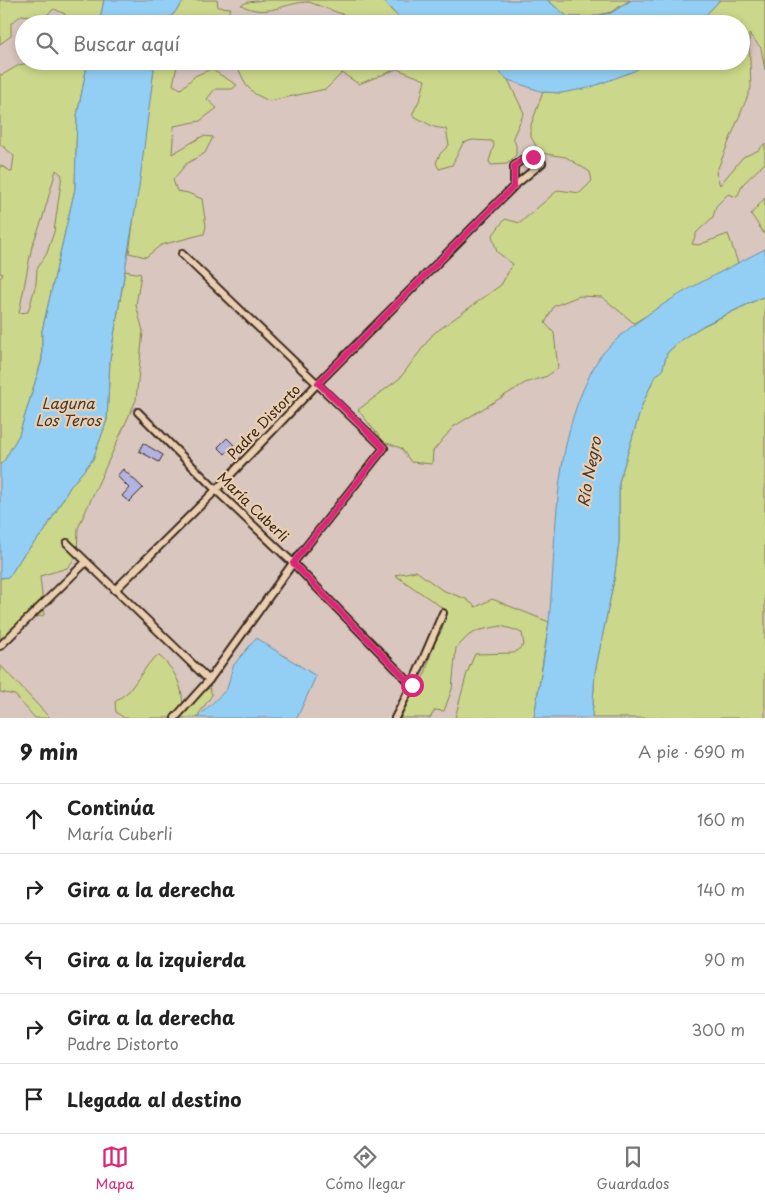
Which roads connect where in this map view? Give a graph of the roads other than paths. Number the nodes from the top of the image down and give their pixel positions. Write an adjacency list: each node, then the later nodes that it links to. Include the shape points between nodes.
1 (514, 186): 1 (street, Padre Distorto, via 533,172 542,163 533,157 514,166); 3 (street, Padre Distorto)
2 (182, 254): 3 (street)
3 (318, 383): 5 (street, Padre Distorto); 8 (street, via 384,448)
4 (138, 412): 5 (street, María Cuberli)
5 (216, 490): 8 (street, María Cuberli); 9 (street, Padre Distorto)
6 (66, 542): 7 (street)
7 (86, 562): 9 (street); 11 (street)
8 (293, 563): 12 (street); 13 (street, María Cuberli)
9 (115, 590): 12 (street)
10 (443, 614): 13 (street)
11 (0, 646)
12 (209, 680): 14 (street)
13 (412, 685): 15 (street)
14 (175, 718)
15 (395, 718)

